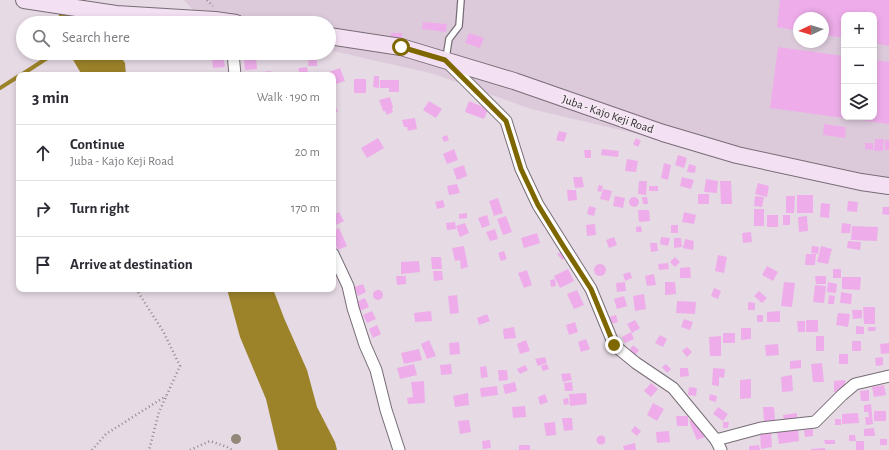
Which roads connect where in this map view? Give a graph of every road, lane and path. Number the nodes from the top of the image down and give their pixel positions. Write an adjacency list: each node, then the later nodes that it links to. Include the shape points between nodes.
1 (24, 0): 3 (main road)
2 (461, 0): 6 (lane, via 459,26 449,39)
3 (142, 16)
4 (336, 37): 6 (main road, Juba - Kajo Keji Road, via 401,47)
5 (234, 60): 7 (street)
6 (445, 60): 8 (main road, Juba - Kajo Keji Road, via 514,80 663,133 737,155); 13 (street, via 506,121 521,169 535,198 591,289 614,345 673,388)
7 (235, 72)
8 (889, 186)
9 (336, 260): 18 (street, via 348,286 376,370)
10 (138, 292): 12 (path, via 163,331 180,366)
11 (889, 376): 13 (street, via 855,384 815,422 761,428)
12 (167, 396): 14 (path, via 106,434); 15 (path, via 159,412)
13 (718, 445)
14 (92, 450)
15 (149, 450)
16 (190, 450): 17 (path, via 210,441)
17 (232, 450)
18 (399, 450)

